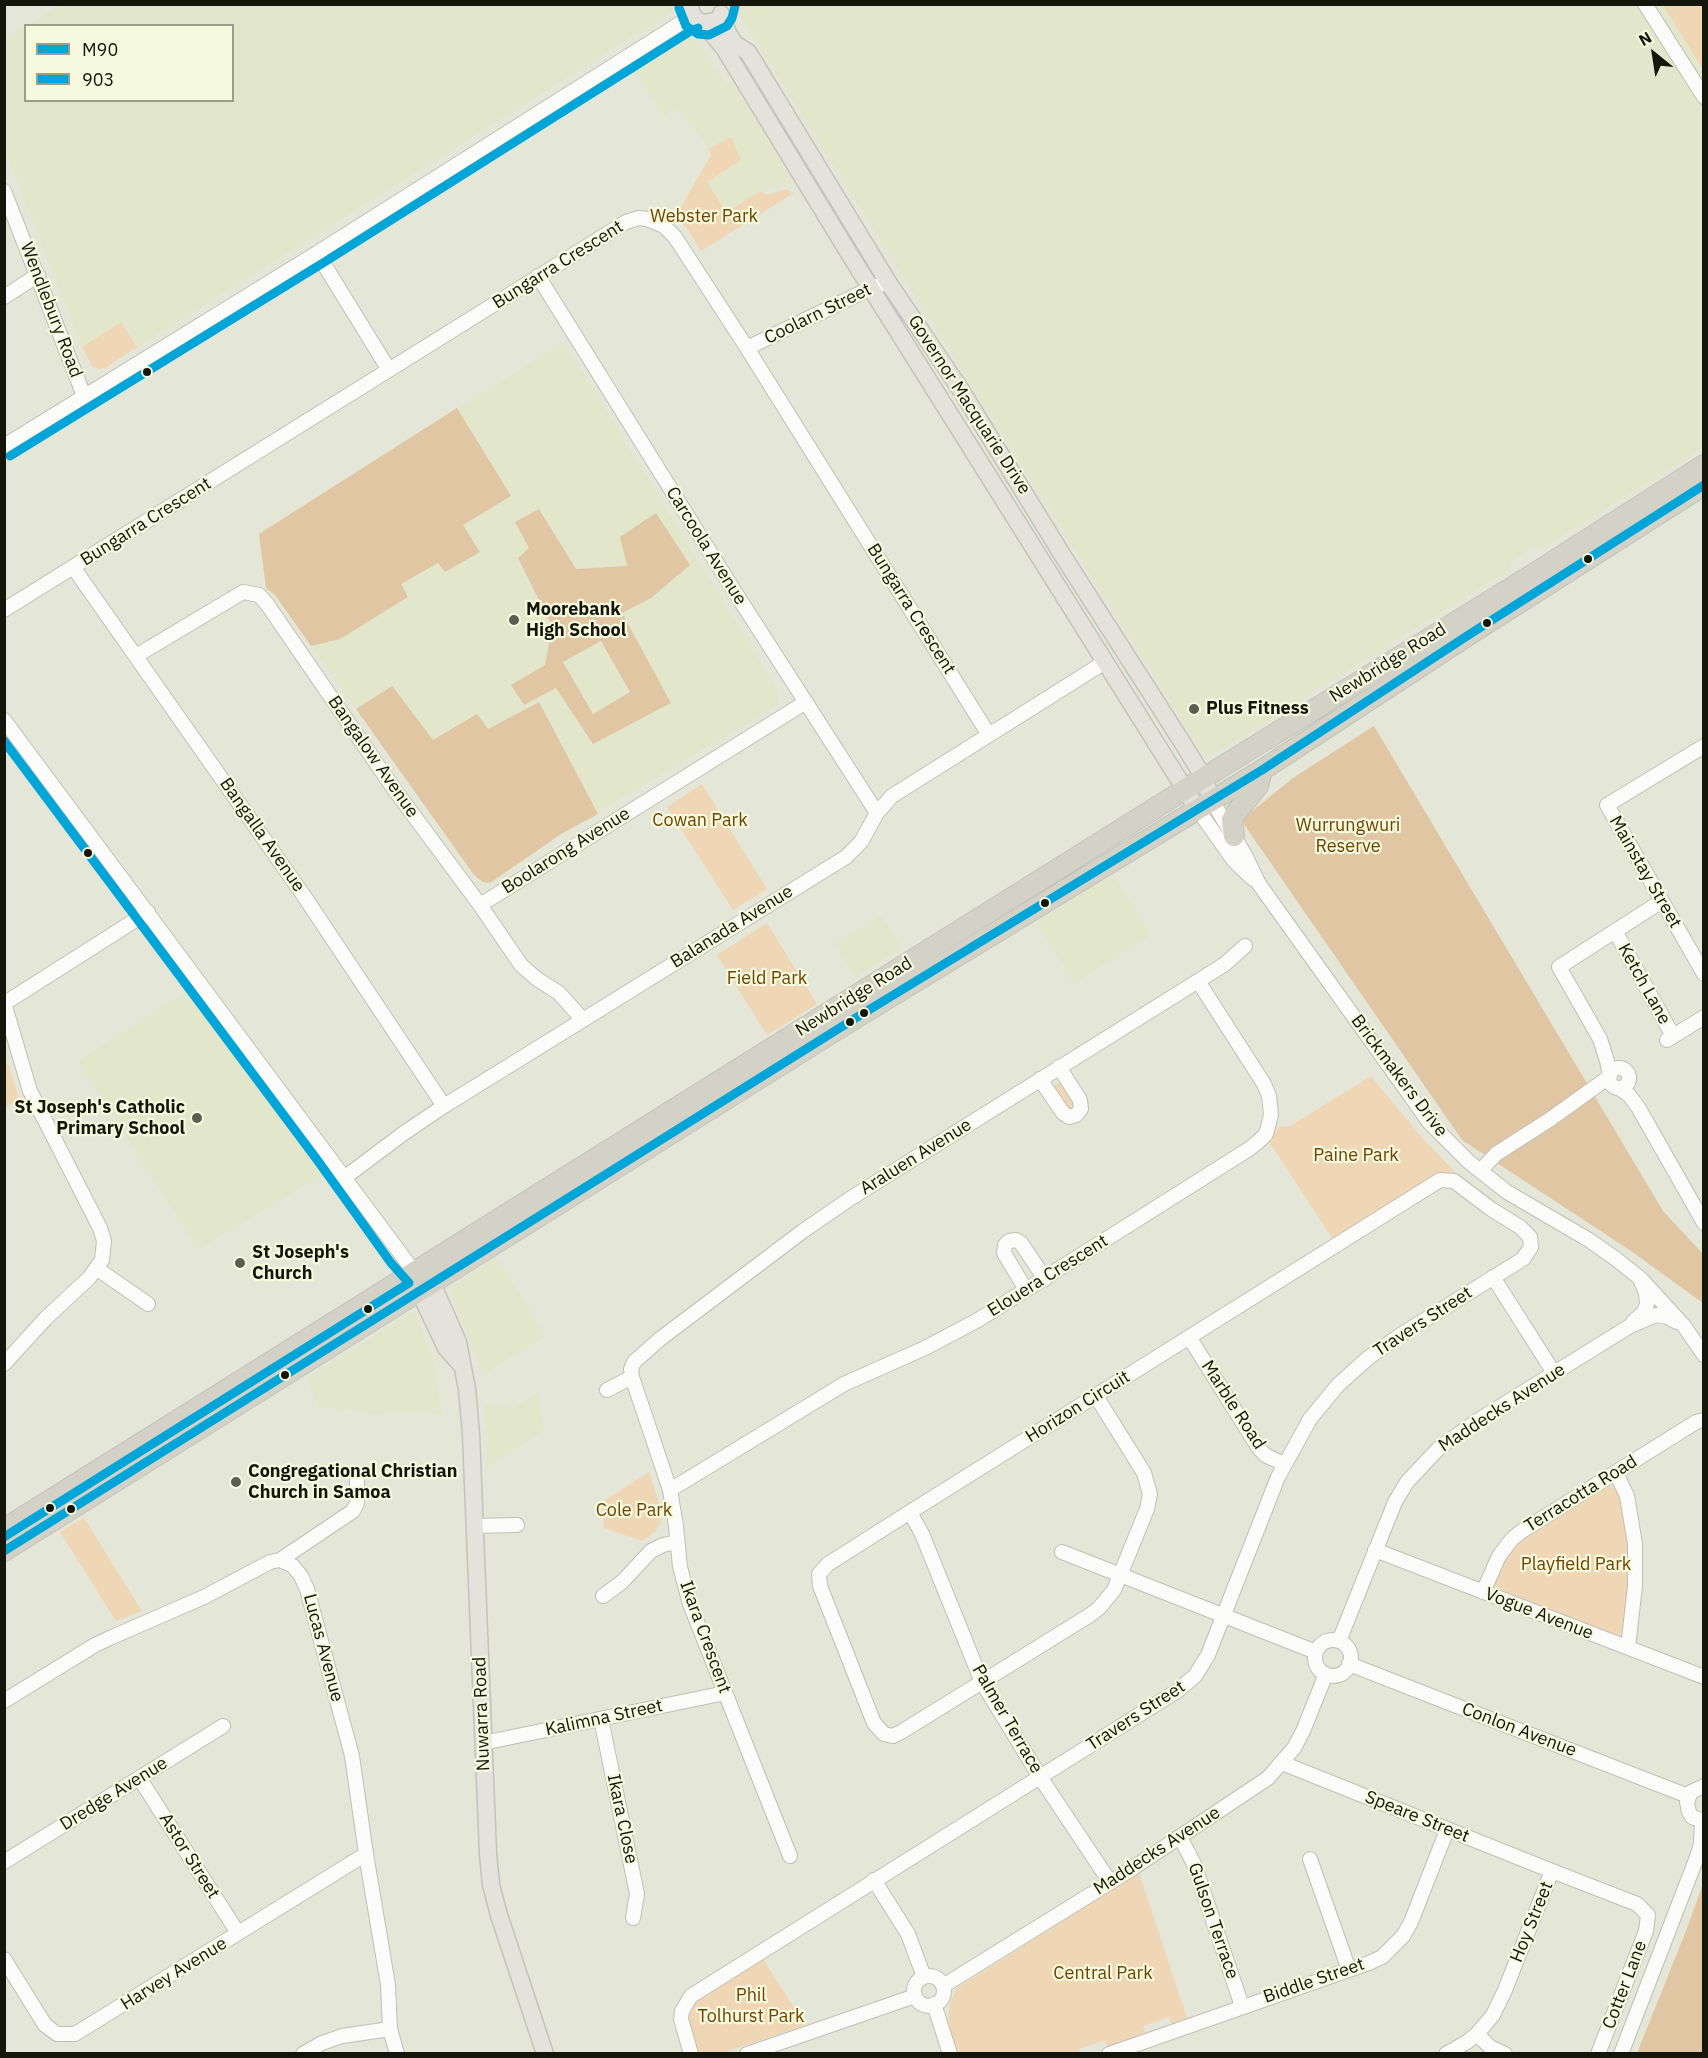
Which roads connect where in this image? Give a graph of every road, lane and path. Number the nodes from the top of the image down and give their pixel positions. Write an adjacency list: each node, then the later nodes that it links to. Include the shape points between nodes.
1 (1645, 4): 4 (street)
2 (722, 9): 3 (main road, via 714,21); 9 (main road, Governor Macquarie Drive, via 728,33 735,44 748,52)
3 (696, 15): 6 (street); 10 (main road, Governor Macquarie Drive, via 724,48)
4 (1704, 97)
5 (4, 191): 7 (street, Wendlebury Road)
6 (317, 253): 13 (street); 14 (street)
7 (38, 275): 11 (street); 14 (street, Wendlebury Road)
8 (538, 276): 12 (street, Bungarra Crescent, via 626,222 651,220 675,237); 13 (street, Bungarra Crescent); 22 (street, Carcoola Avenue)
9 (888, 282): 10 (street, Coolarn Street); 27 (main road, Governor Macquarie Drive, via 959,387)
10 (870, 288): 12 (street, Coolarn Street); 21 (main road, Governor Macquarie Drive)
11 (4, 297)
12 (747, 348): 24 (street, Bungarra Crescent)
13 (389, 370): 18 (street, Bungarra Crescent)
14 (84, 396): 15 (street)
15 (4, 446)
16 (1704, 465): 27 (highway, Newbridge Road)
17 (1704, 485): 26 (highway, Newbridge Road)
18 (73, 567): 19 (street, Bungarra Crescent); 20 (street, Bangalla Avenue)
19 (4, 610)
20 (136, 656): 34 (street, Bangalow Avenue, via 243,592 259,596 393,789); 46 (street, Bangalla Avenue, via 304,896)
21 (1105, 662): 24 (street, Balanada Avenue); 28 (main road, Governor Macquarie Drive)
22 (806, 702): 30 (street, Carcoola Avenue); 34 (street, Boolarong Avenue)
23 (4, 720): 35 (street, Nuwarra Road)
24 (989, 735): 30 (street, Balanada Avenue, via 892,796)
25 (1703, 747): 33 (street, Mainstay Street, via 1607,806)
26 (1262, 770): 29 (highway, Newbridge Road); 31 (highway, via 1258,786 1232,820)
27 (1204, 778): 28 (highway, Newbridge Road); 29 (main road, Governor Macquarie Drive)
28 (1184, 790): 29 (main road, Brickmakers Drive); 54 (highway, Newbridge Road)
29 (1205, 806): 31 (street, Brickmakers Drive); 32 (street, Brickmakers Drive, via 1234,861); 54 (highway, Newbridge Road)
30 (877, 813): 42 (street, Balanada Avenue, via 861,842 846,857)
31 (1234, 836): 32 (street, Brickmakers Drive)
32 (1259, 884): 47 (street, Brickmakers Drive, via 1429,1122)
33 (1662, 901): 36 (street); 38 (street, Mainstay Street)
34 (480, 904): 42 (street, Bangalow Avenue, via 521,965 559,993)
35 (148, 912): 40 (street); 48 (street, Nuwarra Road)
36 (1614, 931): 41 (street, Ketch Lane, via 1670,1038); 45 (street, via 1558,967 1600,1039)
37 (1245, 946): 39 (street, Araluen Avenue)
38 (1704, 974)
39 (1198, 981): 43 (street, Araluen Avenue); 52 (street, Elouera Crescent, via 1264,1084 1271,1106 1266,1134 1250,1149)
40 (5, 1003): 50 (street, via 30,1091 100,1228 104,1241 102,1260)
41 (1704, 1017)
42 (583, 1020): 46 (street, Balanada Avenue)
43 (1059, 1067): 44 (street, Araluen Avenue); 44 (street, via 1080,1100 1081,1109 1076,1115 1063,1113)
44 (1040, 1079): 63 (street, Araluen Avenue, via 794,1237 638,1358 632,1365)
45 (1616, 1081): 47 (street, via 1517,1139); 49 (street, via 1633,1089 1638,1107)
46 (444, 1106): 48 (street, Balanada Avenue)
47 (1480, 1171): 53 (street, Brickmakers Drive, via 1507,1192 1589,1240)
48 (344, 1178): 54 (street, Nuwarra Road)
49 (1704, 1223)
50 (96, 1268): 56 (street); 61 (street)
51 (1493, 1277): 59 (street, Horizon Circuit, via 1526,1256 1531,1247 1530,1237 1454,1180 1445,1179); 62 (street); 67 (street, Travers Street, via 1402,1334 1353,1371 1310,1419)
52 (1045, 1278): 55 (street, Elouera Crescent); 55 (street, via 1021,1243 1009,1241 1004,1253)
53 (1641, 1279): 57 (street, Maddecks Avenue, via 1647,1304); 58 (street, Brickmakers Drive)
54 (422, 1282): 73 (main road, Nuwarra Road, via 446,1348 462,1366 467,1389); 74 (highway, Newbridge Road); 77 (highway, Newbridge Road)
55 (1026, 1290): 70 (street, Elouera Crescent, via 952,1335 818,1399)
56 (148, 1304)
57 (1630, 1326): 58 (street, Maddecks Avenue, via 1656,1315); 62 (street, Maddecks Avenue)
58 (1684, 1326): 60 (street, Brickmakers Drive)
59 (1190, 1337): 65 (street, Horizon Circuit); 67 (street, Marble Road, via 1258,1447)
60 (1704, 1355)
61 (4, 1364)
62 (1554, 1373): 76 (street, Maddecks Avenue, via 1457,1434 1422,1464 1395,1502)
63 (632, 1377): 64 (street); 70 (street, Ikara Crescent)
64 (607, 1390)
65 (1096, 1396): 71 (street, Horizon Circuit); 80 (street, via 1150,1487 1147,1509)
66 (1704, 1420): 68 (street, Terracotta Road)
67 (1284, 1464): 83 (street, Travers Street)
68 (1616, 1473): 81 (street, Terracotta Road, via 1512,1539 1499,1556); 85 (street, via 1627,1496 1635,1544)
69 (357, 1480): 79 (street, via 357,1503 352,1511)
70 (670, 1490): 75 (street, Ikara Crescent)
71 (910, 1512): 90 (street, Palmer Terrace); 90 (street, Horizon Circuit, via 828,1564 819,1578 874,1723 884,1734 897,1735)
72 (517, 1525): 73 (street)
73 (475, 1526): 95 (main road, Nuwarra Road)
74 (4, 1529)
75 (677, 1542): 82 (street, via 651,1551); 91 (street, Ikara Crescent, via 685,1587)
76 (1375, 1550): 81 (street, Vogue Avenue); 84 (street, Maddecks Avenue)
77 (4, 1551)
78 (1062, 1552): 80 (street)
79 (280, 1560): 92 (street, via 95,1645); 104 (street, Lucas Avenue, via 293,1566 307,1589 352,1756)
80 (1121, 1574): 83 (street); 90 (street, via 1099,1608)
81 (1483, 1592): 85 (street, Vogue Avenue)
82 (603, 1596)
83 (1224, 1615): 86 (street); 97 (street, Travers Street, via 1203,1667 1186,1685)
84 (1339, 1641): 86 (street, via 1328,1641); 87 (street, via 1350,1653)
85 (1628, 1647): 89 (street, Vogue Avenue)
86 (1316, 1652): 88 (street, via 1318,1667)
87 (1349, 1664): 88 (street, via 1337,1675); 100 (street, Conlon Avenue)
88 (1326, 1674): 96 (street, Maddecks Avenue, via 1303,1731)
89 (1704, 1677)
90 (982, 1682): 97 (street, Palmer Terrace)
91 (725, 1693): 93 (street, Kalimna Street); 105 (street, Ikara Crescent)
92 (4, 1701)
93 (601, 1719): 95 (street, Kalimna Street); 112 (street, Ikara Close, via 637,1894)
94 (223, 1726): 98 (street, Dredge Avenue)
95 (483, 1743): 127 (main road, Nuwarra Road, via 490,1885)
96 (1282, 1763): 102 (street, Speare Street); 103 (street, Maddecks Avenue, via 1253,1789)
97 (1040, 1777): 109 (street, Travers Street); 110 (street, Palmer Terrace)
98 (140, 1779): 107 (street, Dredge Avenue); 113 (street, Astor Street)
99 (1704, 1786): 100 (street)
100 (1688, 1796): 101 (street, via 1692,1817)
101 (1703, 1821): 124 (street, via 1697,1857)
102 (1447, 1830): 108 (street, Speare Street); 115 (street, Biddle Street, via 1403,1936 1382,1957)
103 (1180, 1837): 110 (street, Maddecks Avenue); 120 (street, Gulson Terrace, via 1194,1864)
104 (366, 1854): 113 (street, Harvey Avenue); 121 (street, Lucas Avenue, via 385,1964)
105 (790, 1856)
106 (1310, 1859): 115 (street)
107 (4, 1862)
108 (1552, 1871): 111 (street, Hoy Street, via 1637,1904); 122 (street, Hoy Street, via 1499,2004)
109 (874, 1880): 116 (street, via 908,1935); 128 (street, Travers Street, via 691,1996 681,2019)
110 (1110, 1882): 117 (street, Maddecks Avenue)
111 (1648, 1915): 134 (street, Cotter Lane, via 1646,1931)
112 (633, 1918)
113 (238, 1934): 114 (street, Harvey Avenue, via 70,2035 57,2034 45,2025)
114 (4, 1959)
115 (1349, 1970): 120 (street, Biddle Street)
116 (924, 1977): 117 (street, via 937,1978); 118 (street, via 915,1987)
117 (943, 1986): 119 (street, via 942,1998)
118 (915, 1996): 119 (street, via 922,2004); 129 (street)
119 (934, 2004): 130 (street)
120 (1242, 2006): 123 (street, Biddle Street)
121 (390, 2029): 125 (street, via 342,2036); 126 (street, Lucas Avenue)
122 (1476, 2034): 132 (street, Hoy Street); 133 (street)
123 (1130, 2050): 131 (street, Biddle Street)
124 (1621, 2052)
125 (303, 2054)
126 (397, 2054)
127 (545, 2054)
128 (691, 2054)
129 (747, 2054)
130 (950, 2054)
131 (1109, 2054)
132 (1446, 2054)
133 (1505, 2054)
134 (1598, 2054)

